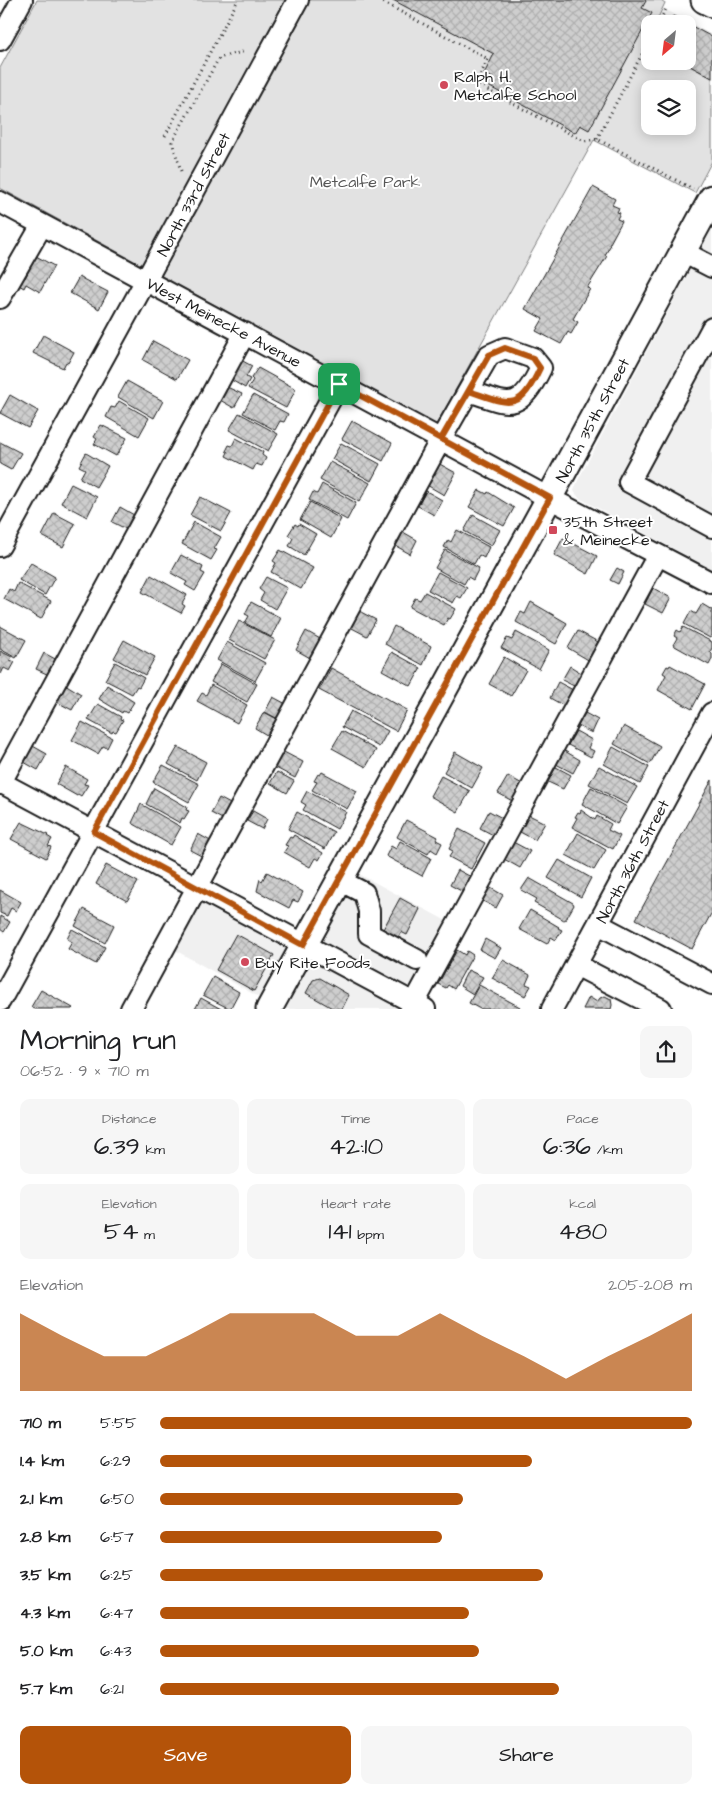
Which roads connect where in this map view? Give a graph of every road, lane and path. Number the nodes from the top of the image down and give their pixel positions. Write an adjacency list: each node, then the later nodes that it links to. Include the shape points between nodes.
1 (22, 0): 9 (street)
2 (238, 0): 12 (path)
3 (298, 0): 20 (street, North 33rd Street)
4 (379, 0): 13 (path, via 488,59 476,84 584,141)
5 (704, 0): 6 (main road)
6 (712, 4)
7 (667, 7): 8 (path)
8 (663, 15)
9 (0, 40)
10 (246, 51): 14 (path, via 220,58 172,142)
11 (641, 56): 13 (path)
12 (165, 136)
13 (596, 139): 15 (path)
14 (181, 171)
15 (702, 194): 18 (main road, North 35th Street)
16 (0, 202): 17 (street, West Meinecke Avenue)
17 (42, 225): 20 (street, West Meinecke Avenue); 21 (street)
18 (682, 252): 19 (street); 27 (main road, North 35th Street)
19 (712, 267)
20 (146, 280): 23 (street, West Meinecke Avenue); 29 (street, North 33rd Street)
21 (0, 298)
22 (712, 328): 28 (street, via 629,482)
23 (245, 333): 24 (street, West Meinecke Avenue); 33 (street)
24 (339, 384): 26 (street, West Meinecke Avenue); 34 (street)
25 (469, 391): 26 (street)
26 (441, 439): 27 (street, West Meinecke Avenue); 36 (street)
27 (550, 498): 30 (street, West Meinecke Avenue); 35 (main road, North 35th Street)
28 (712, 527)
29 (0, 546)
30 (658, 555): 31 (street, West Meinecke Avenue); 43 (street)
31 (712, 583)
32 (712, 713): 37 (street, North 36th Street)
33 (0, 783): 34 (street)
34 (94, 832): 36 (street); 42 (street)
35 (339, 880): 38 (main road, North 35th Street); 39 (street, via 364,893 369,910 369,934)
36 (198, 887): 38 (street); 44 (street)
37 (598, 924): 40 (street, North 36th Street); 41 (street)
38 (303, 945): 43 (street); 45 (main road, North 35th Street)
39 (417, 960)
40 (576, 965): 46 (street, North 36th Street); 47 (street)
41 (712, 984)
42 (0, 1001)
43 (417, 1007)
44 (131, 1009)
45 (269, 1009)
46 (552, 1009)
47 (661, 1009)

